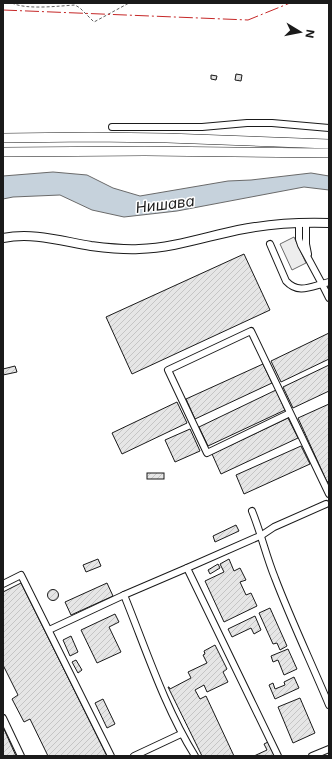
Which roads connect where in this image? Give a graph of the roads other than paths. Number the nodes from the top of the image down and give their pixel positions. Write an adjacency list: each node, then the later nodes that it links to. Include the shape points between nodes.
1 (112, 127): 2 (street, via 202,127 266,123)
2 (329, 128)
3 (3, 138): 4 (highway, via 167,138)
4 (329, 144)
5 (3, 152): 6 (highway)
6 (329, 153)
7 (302, 223): 8 (main road); 9 (main road, via 240,230 170,246 140,249 109,248 29,236); 12 (street, via 310,259)
8 (329, 223)
9 (3, 238)
10 (270, 244): 12 (street, via 290,286 305,288)
11 (329, 282): 12 (street)
12 (322, 284): 13 (street)
13 (329, 298)
14 (290, 414): 14 (street, via 207,453 168,370 251,331); 15 (street)
15 (329, 494)
16 (326, 504): 18 (street)
17 (252, 511): 18 (street)
18 (262, 535): 19 (street); 23 (street, via 265,552 275,578)
19 (187, 568): 21 (street); 31 (street)
20 (3, 584): 22 (street, via 21,575)
21 (124, 595): 22 (street); 25 (street)
22 (49, 630): 28 (street)
23 (329, 705)
24 (3, 718): 27 (street)
25 (181, 734): 29 (street); 30 (street)
26 (329, 749): 32 (street)
27 (21, 756)
28 (111, 756)
29 (134, 756)
30 (195, 756)
31 (278, 756)
32 (312, 756)

